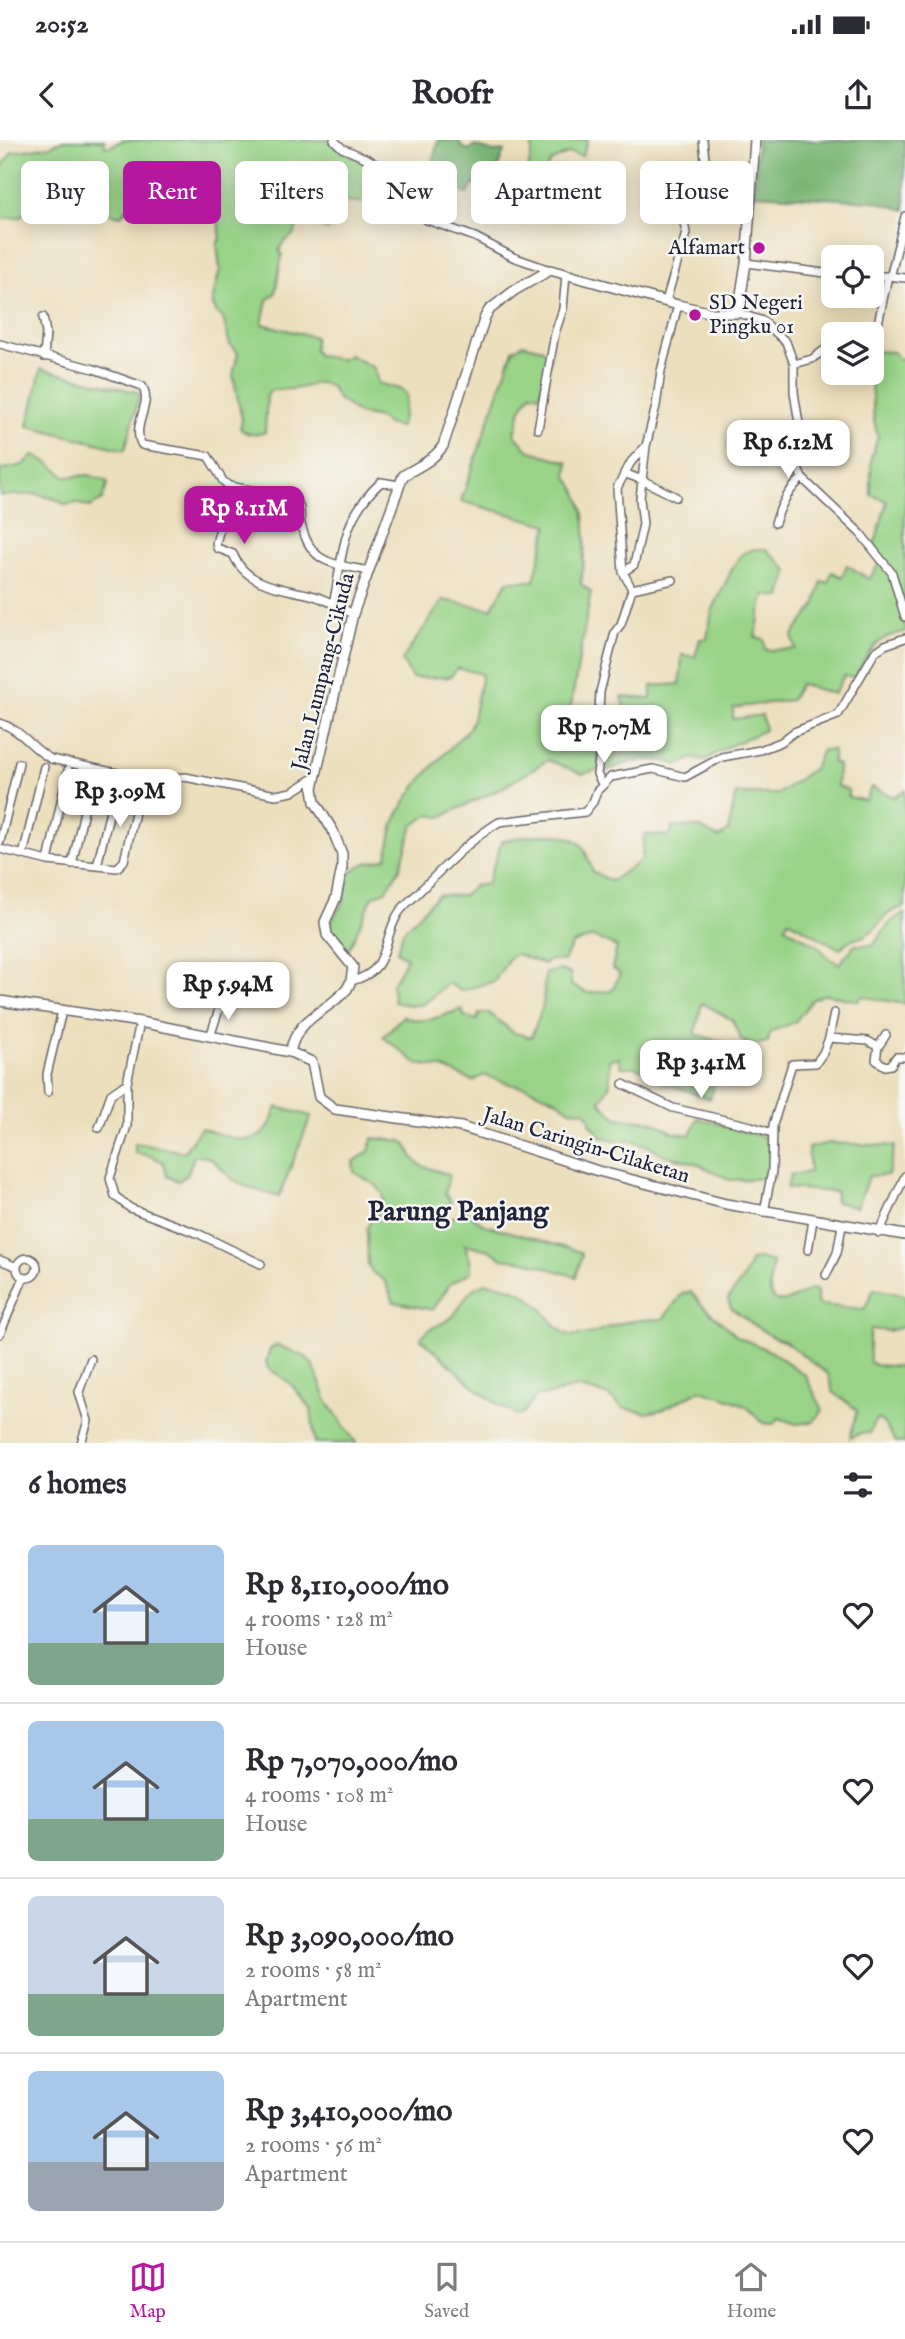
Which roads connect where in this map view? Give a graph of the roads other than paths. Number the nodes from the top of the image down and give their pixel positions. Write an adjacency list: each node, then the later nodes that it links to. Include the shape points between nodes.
1 (334, 140): 8 (street, via 396,181 427,220)
2 (703, 140): 14 (street, via 706,168 690,185 681,208 686,233)
3 (755, 140): 4 (street)
4 (753, 162)
5 (905, 216): 12 (street)
6 (748, 224): 7 (street)
7 (746, 263): 9 (street); 16 (street)
8 (550, 270): 10 (street); 28 (street, via 489,310 443,446 427,463 403,476)
9 (821, 272)
10 (566, 274): 14 (street); 23 (street)
11 (884, 276): 12 (street)
12 (888, 276): 13 (street); 18 (street)
13 (905, 278)
14 (666, 301): 15 (street)
15 (678, 305): 16 (street); 24 (street)
16 (738, 313): 22 (street, via 775,331 786,342)
17 (43, 317): 21 (street)
18 (878, 322)
19 (0, 344): 21 (street)
20 (821, 352): 22 (street)
21 (44, 357): 29 (street, via 142,386 146,392 139,442 208,456)
22 (794, 363): 26 (street, via 801,436 796,464)
23 (538, 429)
24 (646, 446): 25 (street); 27 (street)
25 (624, 473): 27 (street); 34 (street, via 616,501)
26 (802, 478): 31 (street, via 782,503); 39 (street, via 860,533 892,573)
27 (642, 480): 30 (street); 34 (street, via 640,540 634,565)
28 (399, 485): 32 (street, via 381,482 353,514); 33 (street, Jalan Lumpang–Cikuda)
29 (229, 486): 32 (street, via 295,498 314,553); 37 (street, via 217,548 233,554 250,578)
30 (676, 497)
31 (775, 523)
32 (340, 564): 33 (street); 37 (street)
33 (368, 571): 38 (street, Jalan Lumpang–Cikuda)
34 (624, 572): 36 (street)
35 (673, 580): 36 (street)
36 (632, 589): 47 (street, via 600,692 602,738 597,774)
37 (333, 605): 38 (street)
38 (353, 614): 45 (street, Jalan Lumpang–Cikuda)
39 (905, 617)
40 (905, 638): 47 (street, via 875,652 842,711 833,718 760,750 714,760 685,777 647,769)
41 (0, 723): 46 (street, via 19,732 51,759)
42 (19, 763): 50 (street)
43 (44, 767): 52 (street)
44 (68, 770): 53 (street)
45 (314, 778): 46 (street, via 284,795 184,777); 56 (street, Jalan Lumpang–Cikuda, via 315,802 342,854 336,898 325,922 327,935 353,967)
46 (150, 780): 54 (street, via 142,783 92,776)
47 (602, 784): 56 (street, via 585,812 499,822 487,829 398,913 378,967)
48 (117, 785): 55 (street)
49 (140, 790): 55 (street, via 124,861 117,868)
50 (0, 842)
51 (0, 849): 52 (street)
52 (23, 855): 53 (street)
53 (48, 861): 54 (street)
54 (72, 864): 55 (street)
55 (97, 866)
56 (351, 981): 66 (street, via 342,995 295,1033)
57 (222, 1000): 63 (street)
58 (0, 1001): 59 (street)
59 (62, 1011): 61 (street); 70 (street, via 47,1074)
60 (834, 1013): 64 (street)
61 (140, 1022): 63 (street); 68 (street)
62 (886, 1035): 65 (street)
63 (210, 1037): 66 (street)
64 (829, 1038): 65 (street, via 868,1041); 72 (street, via 816,1063 792,1064)
65 (878, 1047): 67 (street, via 876,1059 885,1066 896,1057)
66 (290, 1052): 74 (street, Jalan Caringin–Cilaketan, via 312,1062 318,1097 335,1109 461,1127 598,1171)
67 (905, 1057)
68 (127, 1083): 71 (street, via 111,1094); 81 (street, via 127,1126 110,1178 115,1196 130,1208)
69 (623, 1084): 72 (street, via 673,1108)
70 (48, 1093)
71 (99, 1128)
72 (772, 1133): 74 (street, via 772,1171)
73 (905, 1176): 77 (street)
74 (764, 1212): 75 (street, Jalan Caringin–Cilaketan)
75 (813, 1220): 76 (street, Jalan Caringin–Cilaketan); 79 (street)
76 (842, 1226): 77 (street, Jalan Caringin–Cilaketan); 83 (street, via 837,1253)
77 (879, 1233): 78 (street, Jalan Caringin–Cilaketan)
78 (905, 1236)
79 (808, 1250)
80 (0, 1260): 82 (street)
81 (261, 1264)
82 (17, 1267): 84 (street); 84 (street, via 22,1259 35,1261 35,1273)
83 (825, 1275)
84 (24, 1277): 85 (street)
85 (1, 1330)
86 (91, 1359): 87 (street, via 79,1392 88,1421)
87 (81, 1443)

